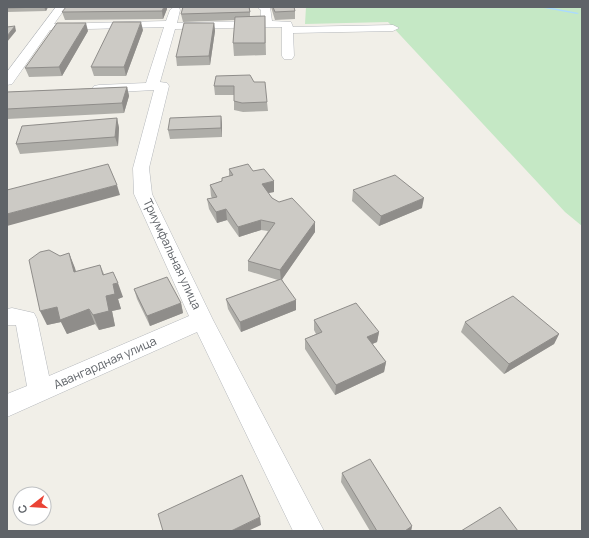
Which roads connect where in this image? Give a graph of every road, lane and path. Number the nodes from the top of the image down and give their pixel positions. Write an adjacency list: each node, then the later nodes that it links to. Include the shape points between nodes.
1 (61, 7): 6 (street)
2 (262, 7): 4 (street, via 266,8)
3 (175, 10): 5 (street)
4 (267, 24): 5 (street); 8 (street, via 287,24)
5 (170, 25): 6 (street); 10 (street)
6 (47, 27): 11 (street)
7 (393, 28): 8 (street)
8 (288, 30): 9 (street)
9 (288, 56)
10 (152, 86): 12 (street); 14 (street, Триумфальная улица, via 162,86 141,168 143,194)
11 (12, 89)
12 (84, 89)
13 (7, 318): 15 (street, via 12,316 26,319)
14 (202, 320): 15 (street, Авангардная улица); 17 (street, Триумфальная улица)
15 (40, 392): 16 (street, Авангардная улица)
16 (7, 406)
17 (309, 531)

